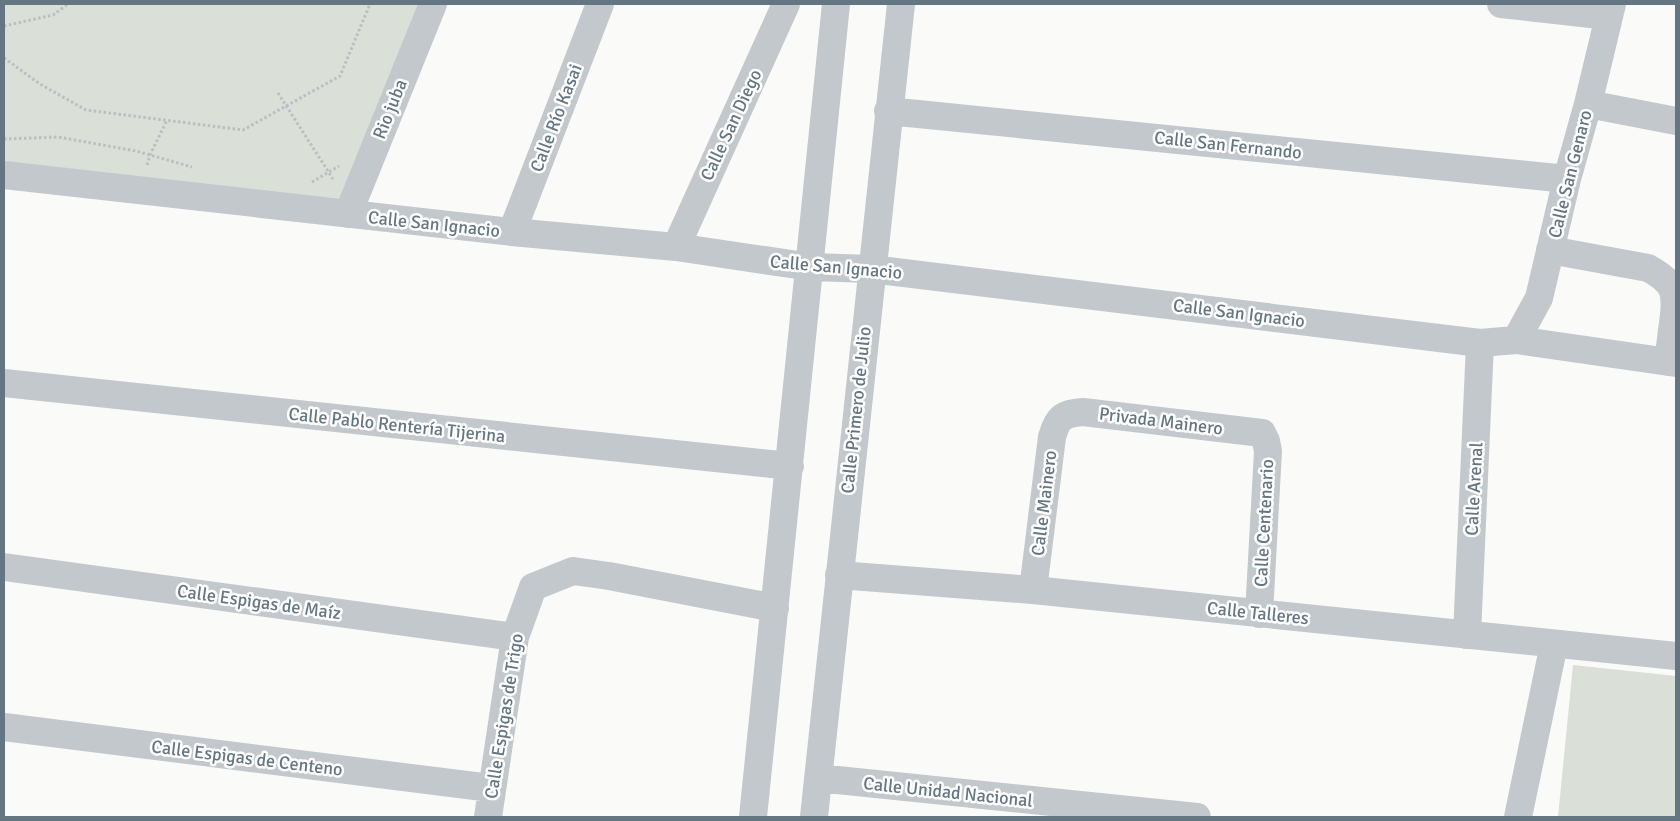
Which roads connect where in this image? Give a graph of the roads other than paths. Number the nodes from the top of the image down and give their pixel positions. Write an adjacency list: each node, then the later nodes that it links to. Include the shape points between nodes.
1 (433, 4): 13 (street, Rio juba)
2 (600, 4): 14 (street, Calle Río Kasai)
3 (786, 4): 15 (street, Calle San Diego)
4 (836, 4): 17 (street)
5 (901, 4): 9 (street, Calle Primero de Julio)
6 (1501, 4): 7 (street)
7 (1610, 10): 8 (street, Calle San Genaro)
8 (1588, 104): 10 (street); 12 (street, Calle San Genaro)
9 (888, 111): 12 (street, Calle San Fernando); 18 (street, Calle Primero de Julio)
10 (1676, 122)
11 (4, 175): 13 (street, Calle San Ignacio)
12 (1567, 179): 16 (street, Calle San Genaro)
13 (348, 214): 14 (street, Calle San Ignacio)
14 (512, 232): 15 (street, Calle San Ignacio)
15 (676, 247): 17 (street, Calle San Ignacio)
16 (1550, 250): 19 (street, Calle San Genaro, via 1539,298); 21 (street, via 1648,268 1661,275 1676,300)
17 (811, 267): 18 (street, Calle San Ignacio); 25 (street)
18 (871, 269): 20 (street, Calle San Ignacio); 27 (street, Calle Primero de Julio)
19 (1516, 340): 20 (street, Calle San Ignacio); 21 (street, Calle San Ignacio)
20 (1480, 343): 31 (street, Calle Arenal)
21 (1672, 362)
22 (4, 383): 25 (street, Calle Pablo Rentería Tijerina)
23 (1061, 417): 24 (street, Privada Mainero, via 1083,412); 28 (street, Calle Mainero, via 1052,437)
24 (1262, 433): 30 (street, Calle Centenario, via 1268,451)
25 (790, 466): 29 (street)
26 (4, 567): 32 (street, Calle Espigas de Maíz)
27 (839, 575): 28 (street, Calle Talleres); 36 (street, Calle Primero de Julio)
28 (1033, 590): 30 (street, Calle Talleres)
29 (775, 608): 32 (street, Calle Espigas de Trigo, via 573,571 533,587); 39 (street)
30 (1259, 614): 31 (street, Calle Talleres)
31 (1467, 635): 33 (street, Calle Talleres)
32 (515, 637): 37 (street, Calle Espigas de Trigo)
33 (1554, 644): 34 (street, Calle Talleres); 42 (street)
34 (1676, 656)
35 (4, 727): 37 (street, Calle Espigas de Centeno)
36 (818, 778): 40 (street, Calle Primero de Julio); 41 (street, Calle Unidad Nacional)
37 (491, 788): 38 (street, Calle Espigas de Trigo)
38 (488, 817)
39 (753, 817)
40 (814, 817)
41 (1197, 817)
42 (1518, 817)

